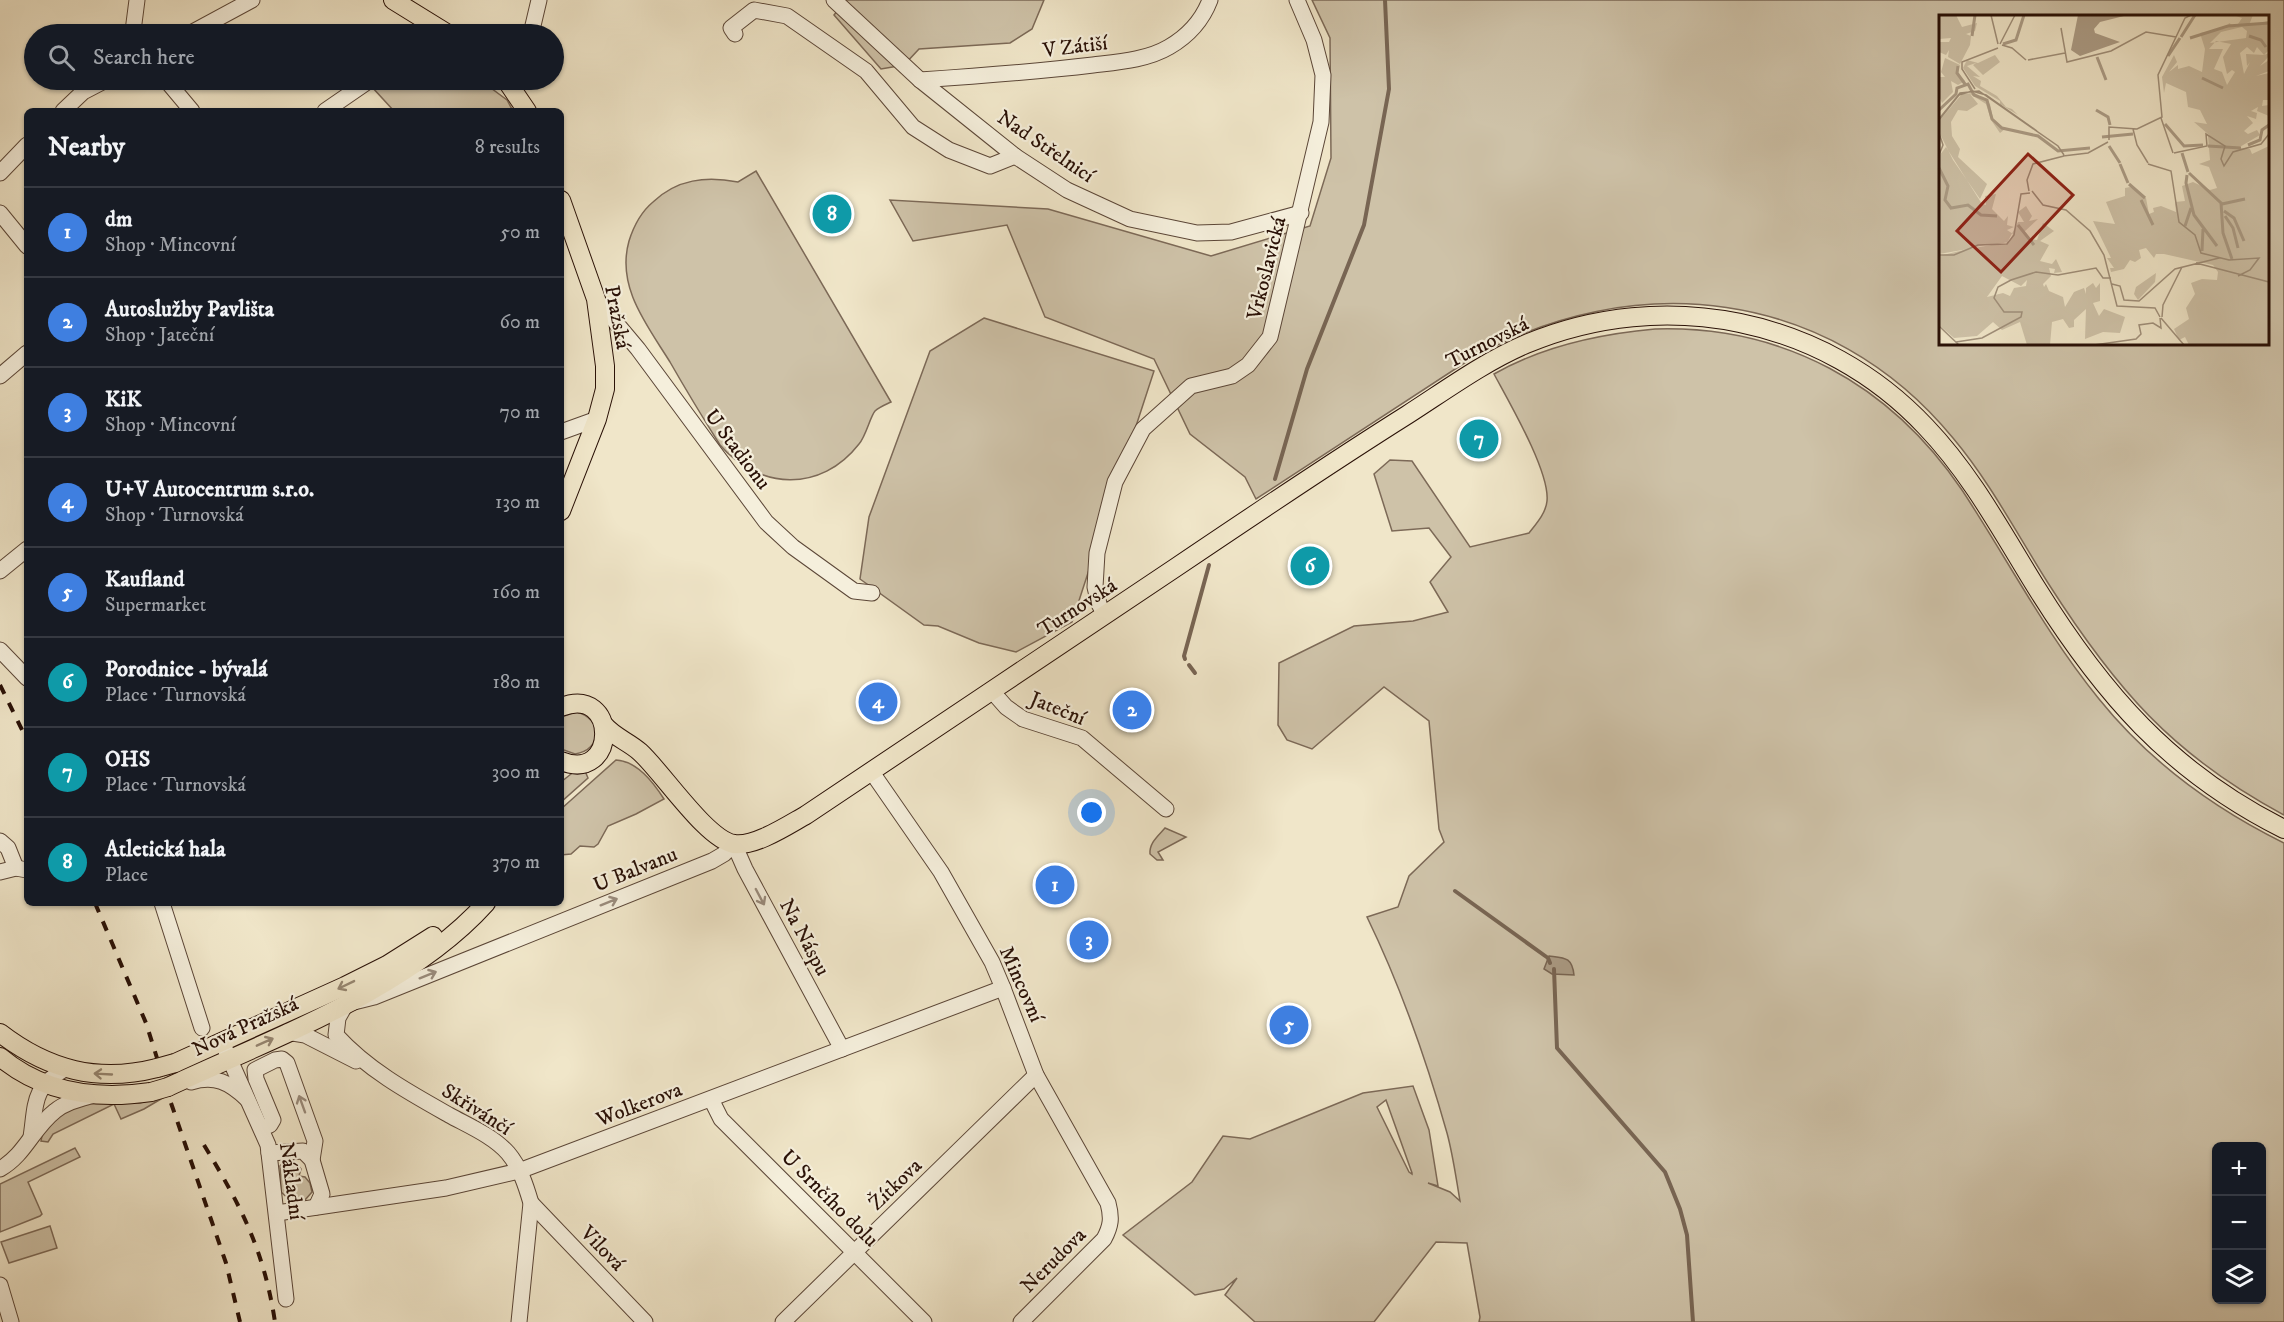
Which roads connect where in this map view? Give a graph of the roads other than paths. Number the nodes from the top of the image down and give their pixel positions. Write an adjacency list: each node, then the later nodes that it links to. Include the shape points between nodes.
1 (137, 0): 8 (street)
2 (252, 0): 9 (street)
3 (393, 0): 10 (main road)
4 (540, 0): 11 (street)
5 (834, 0): 13 (street, Nad Střelnicí)
6 (1210, 0): 13 (street, V Zátiší, via 1188,34 1167,49 1135,60 1033,73)
7 (1297, 0): 27 (street, Vrkoslavická, via 1323,75 1322,122)
8 (134, 24)
9 (208, 24)
10 (426, 24)
11 (534, 24)
12 (735, 34): 23 (street, via 731,28 754,10 787,16 867,71 913,127 949,150 990,165)
13 (920, 80): 23 (street, Nad Střelnicí)
14 (87, 90): 18 (street)
15 (174, 90): 19 (street)
16 (355, 90): 20 (street)
17 (513, 90): 21 (main road)
18 (66, 108)
19 (189, 108)
20 (329, 108)
21 (525, 108)
22 (24, 148): 24 (street)
23 (1016, 156): 27 (street, Nad Střelnicí, via 1066,190 1130,219 1197,233 1231,232)
24 (0, 173)
25 (564, 208): 29 (main road, Pražská)
26 (0, 213): 28 (street)
27 (1301, 213): 38 (street, Vrkoslavická, via 1270,337 1248,365 1232,376 1191,386 1143,429 1115,482 1097,553 1095,587)
28 (24, 242)
29 (596, 299): 32 (main road, Pražská, via 605,366 605,389); 37 (street, U Stadionu, via 638,349 766,522 854,591)
30 (24, 356): 31 (street)
31 (0, 376)
32 (597, 419): 33 (street); 34 (main road, Pražská)
33 (564, 431)
34 (564, 503)
35 (24, 551): 36 (street)
36 (0, 571)
37 (872, 593)
38 (1105, 616): 41 (main road, Turnovská); 49 (main road, Turnovská, via 1360,444 1475,371 1530,343 1630,318 1720,318 1783,333 1821,349 1878,384 1917,417 1971,482 2065,633 2127,712 2165,750 2206,782)
39 (0, 650): 40 (street)
40 (24, 675)
41 (992, 690): 47 (main road, Turnovská); 48 (street, Jateční, via 1023,719 1082,738)
42 (564, 701): 43 (main road, via 588,706)
43 (604, 725): 44 (main road, via 604,742); 45 (main road)
44 (596, 756): 45 (main road, via 620,751); 46 (main road, via 585,763)
45 (648, 760): 51 (main road, via 717,836)
46 (565, 766)
47 (871, 771): 51 (main road, Turnovská, via 784,828 749,843); 57 (street, Mincovní, via 941,872)
48 (1166, 809)
49 (2284, 829)
50 (0, 841): 52 (street)
51 (734, 844): 58 (street, U Balvanu, one-way to 51, via 374,997 712,861); 65 (street, Na Náspu, one-way to 65)
52 (21, 869): 53 (street)
53 (0, 872)
54 (163, 906): 60 (street)
55 (470, 906): 59 (main road, Nová Pražská, one-way to 59, via 442,930)
56 (483, 906): 58 (main road, Nová Pražská, via 435,950)
57 (1004, 988): 65 (street, Wolkerova); 72 (street, Mincovní)
58 (346, 1004): 59 (main road, Nová Pražská); 63 (street, via 338,1018)
59 (309, 1013): 61 (main road, Nová Pražská); 63 (street, Skřivánčí); 64 (street); 66 (main road, Nová Pražská)
60 (202, 1028)
61 (287, 1032): 64 (street, Skřivánčí); 66 (main road, Nová Pražská, one-way to 61)
62 (0, 1033): 67 (main road, Nová Pražská)
63 (336, 1035): 69 (street, Skřivánčí)
64 (323, 1044): 69 (street, Skřivánčí)
65 (842, 1049): 76 (street, Wolkerova)
66 (226, 1050): 71 (main road, Nová Pražská, one-way to 71, bridge, via 141,1072 105,1074); 74 (main road, Nová Pražská); 78 (street, Nákladní)
67 (30, 1054): 71 (main road, Nová Pražská); 73 (street, via 44,1069)
68 (0, 1057): 70 (main road, Nová Pražská)
69 (367, 1065): 85 (street, Skřivánčí, via 501,1146)
70 (15, 1069): 73 (main road, Nová Pražská); 77 (street, via 26,1082)
71 (65, 1069): 73 (street)
72 (1036, 1076): 89 (street, Mincovní, via 1108,1203); 90 (street, Žítkova)
73 (48, 1083): 75 (main road, Nová Pražská); 77 (street); 79 (street, via 55,1100)
74 (171, 1086): 75 (main road, Nová Pražská, via 121,1095); 78 (street, via 208,1078 224,1081)
75 (94, 1094): 79 (street)
76 (711, 1099): 85 (street, Wolkerova); 90 (street, U Srnčího dolu, via 721,1119)
77 (34, 1104): 81 (street)
78 (252, 1106): 80 (street, Nákladní)
79 (52, 1112): 81 (street)
80 (262, 1128): 82 (street, Nákladní); 83 (street, one-way to 80, via 315,1141 287,1063 282,1059 255,1070 273,1120)
81 (31, 1137): 84 (street, via 22,1152)
82 (269, 1153): 83 (street, via 303,1152); 88 (street, Nákladní)
83 (312, 1160): 87 (street, via 322,1194)
84 (0, 1168)
85 (519, 1171): 86 (street, Skřivánčí); 87 (street, Wolkerova, via 446,1188)
86 (531, 1203): 94 (street, Skřivánčí); 95 (street, Vilová)
87 (316, 1207): 88 (street, Wolkerova)
88 (276, 1213): 92 (street, Nákladní)
89 (1111, 1226): 98 (street, Nerudova, via 1104,1239)
90 (855, 1252): 96 (street, Žítkova); 97 (street, U Srnčího dolu)
91 (0, 1285): 93 (street)
92 (286, 1299)
93 (11, 1322)
94 (519, 1322)
95 (645, 1322)
96 (783, 1322)
97 (924, 1322)
98 (1021, 1322)

